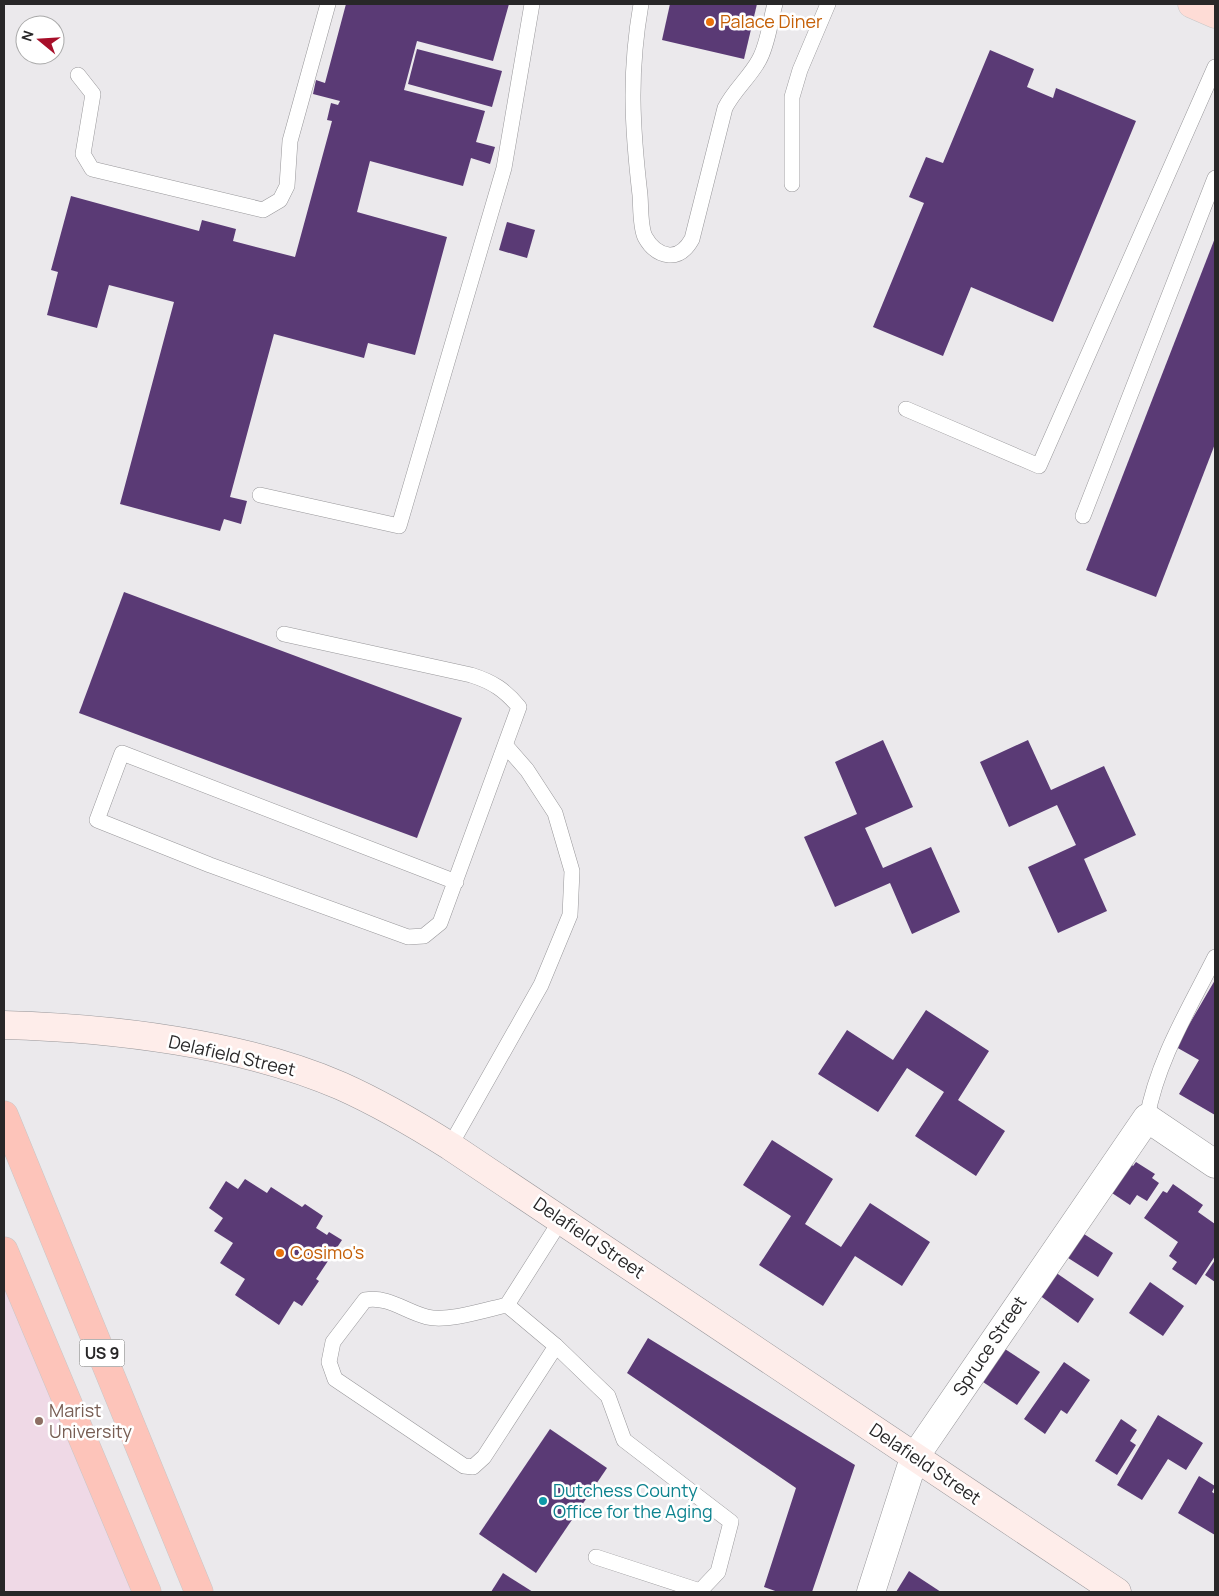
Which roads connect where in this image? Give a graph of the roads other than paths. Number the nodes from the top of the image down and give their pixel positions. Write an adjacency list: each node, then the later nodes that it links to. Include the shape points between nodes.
1 (328, 4): 9 (lane, via 290,141 287,186 280,200 264,210 92,168 84,154 93,94)
2 (532, 4): 13 (lane, via 504,168 399,526)
3 (641, 4): 4 (lane, via 632,78 633,140 644,235 658,251 668,255 678,254 692,239 725,108 733,92 758,62)
4 (775, 4)
5 (828, 4): 11 (lane, via 792,97)
6 (1192, 4): 7 (main road)
7 (1215, 14)
8 (1215, 67): 12 (lane, via 1039,466)
9 (78, 75)
10 (1215, 178): 14 (lane)
11 (792, 184)
12 (906, 409)
13 (260, 494)
14 (1083, 516)
15 (284, 634): 16 (lane, via 488,680 504,690 519,707)
16 (506, 746): 17 (lane); 22 (lane, via 527,770 555,813 572,871 570,915 541,985)
17 (456, 882): 17 (lane, via 122,753 97,820 210,866 408,938 424,936 440,923)
18 (1215, 957): 21 (lane, via 1152,1089)
19 (4, 1025): 22 (street, Delafield Street, via 158,1039 256,1058 300,1070 378,1103)
20 (4, 1115): 31 (highway, US 9)
21 (1147, 1118): 23 (street); 28 (street, Spruce Street)
22 (450, 1146): 24 (street, Delafield Street)
23 (1215, 1164)
24 (561, 1220): 26 (lane); 28 (street, Delafield Street)
25 (4, 1251): 30 (highway, US 9)
26 (507, 1305): 27 (lane); 27 (lane, via 471,1314 428,1317 378,1298 365,1300 333,1342 329,1362 335,1379 464,1466 473,1466 484,1457)
27 (556, 1346): 29 (lane, via 608,1396 624,1440 731,1522 718,1572 700,1591)
28 (914, 1458): 32 (street, Spruce Street); 33 (street, Delafield Street)
29 (596, 1557)
30 (147, 1592)
31 (199, 1592)
32 (871, 1592)
33 (1117, 1592)

